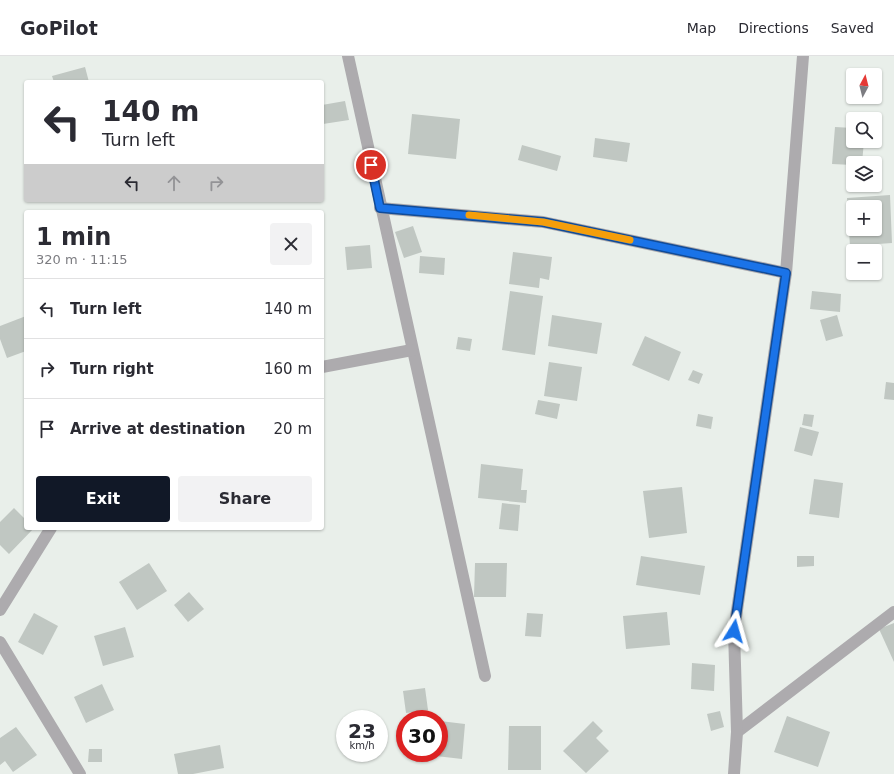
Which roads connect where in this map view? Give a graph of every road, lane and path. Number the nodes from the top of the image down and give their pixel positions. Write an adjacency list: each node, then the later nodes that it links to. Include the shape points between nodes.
1 (348, 56): 3 (street)
2 (803, 56): 4 (street)
3 (380, 208): 4 (street, via 543,222); 5 (street)
4 (786, 273): 12 (street, via 734,631)
5 (412, 350): 6 (street); 11 (street)
6 (324, 367)
7 (50, 530): 8 (street)
8 (0, 610)
9 (894, 612): 12 (street)
10 (0, 642): 13 (street)
11 (485, 676)
12 (737, 732): 14 (street)
13 (80, 774)
14 (734, 774)

